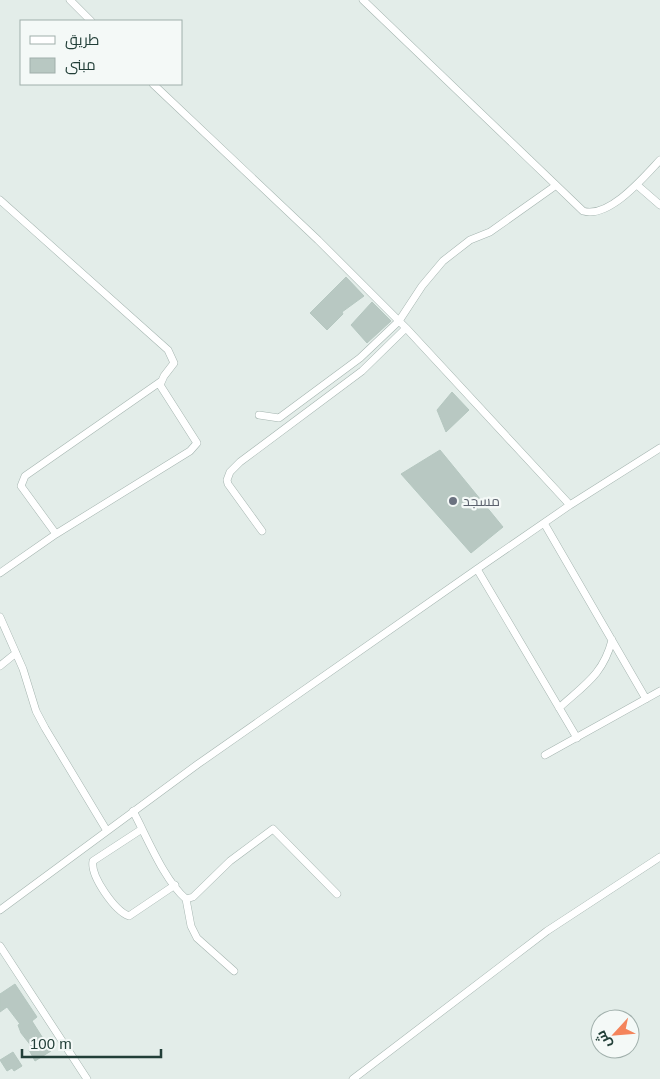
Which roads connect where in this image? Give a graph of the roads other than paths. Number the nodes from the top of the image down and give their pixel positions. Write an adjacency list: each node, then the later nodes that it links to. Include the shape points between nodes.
1 (70, 0): 3 (street)
2 (363, 0): 7 (street)
3 (90, 20)
4 (154, 85): 10 (street)
5 (660, 160): 6 (street)
6 (637, 185): 7 (street, via 608,207 590,213 583,211); 9 (street)
7 (555, 186): 10 (street, via 443,261)
8 (0, 200): 12 (street, via 168,350 174,363)
9 (660, 205)
10 (399, 321): 11 (street); 13 (street, via 360,358 285,415 274,419)
11 (406, 328): 15 (street); 17 (street, via 362,371 250,453 230,472 228,484)
12 (160, 382): 18 (street, via 25,476 21,486 25,494); 18 (street, via 195,437 195,447)
13 (259, 415)
14 (660, 448): 15 (street)
15 (570, 505): 16 (street)
16 (544, 523): 19 (street); 22 (street)
17 (262, 531)
18 (56, 534): 20 (street)
19 (477, 569): 27 (street); 30 (street)
20 (0, 573)
21 (0, 617): 23 (street)
22 (612, 640): 26 (street); 27 (street, via 597,675)
23 (16, 653): 24 (street); 32 (street, via 36,711)
24 (0, 666)
25 (660, 691): 26 (street)
26 (646, 698): 28 (street)
27 (559, 708): 28 (street)
28 (577, 738): 29 (street)
29 (546, 756)
30 (133, 811): 31 (street); 32 (street)
31 (142, 828): 34 (street); 34 (street, via 93,861 94,877 122,914 129,916)
32 (107, 831): 37 (street)
33 (660, 857): 41 (street, via 565,918)
34 (175, 885): 36 (street)
35 (337, 894): 36 (street, via 273,829)
36 (186, 899): 39 (street, via 196,938)
37 (0, 910)
38 (0, 946): 40 (street)
39 (234, 972)
40 (87, 1079)
41 (353, 1079)

